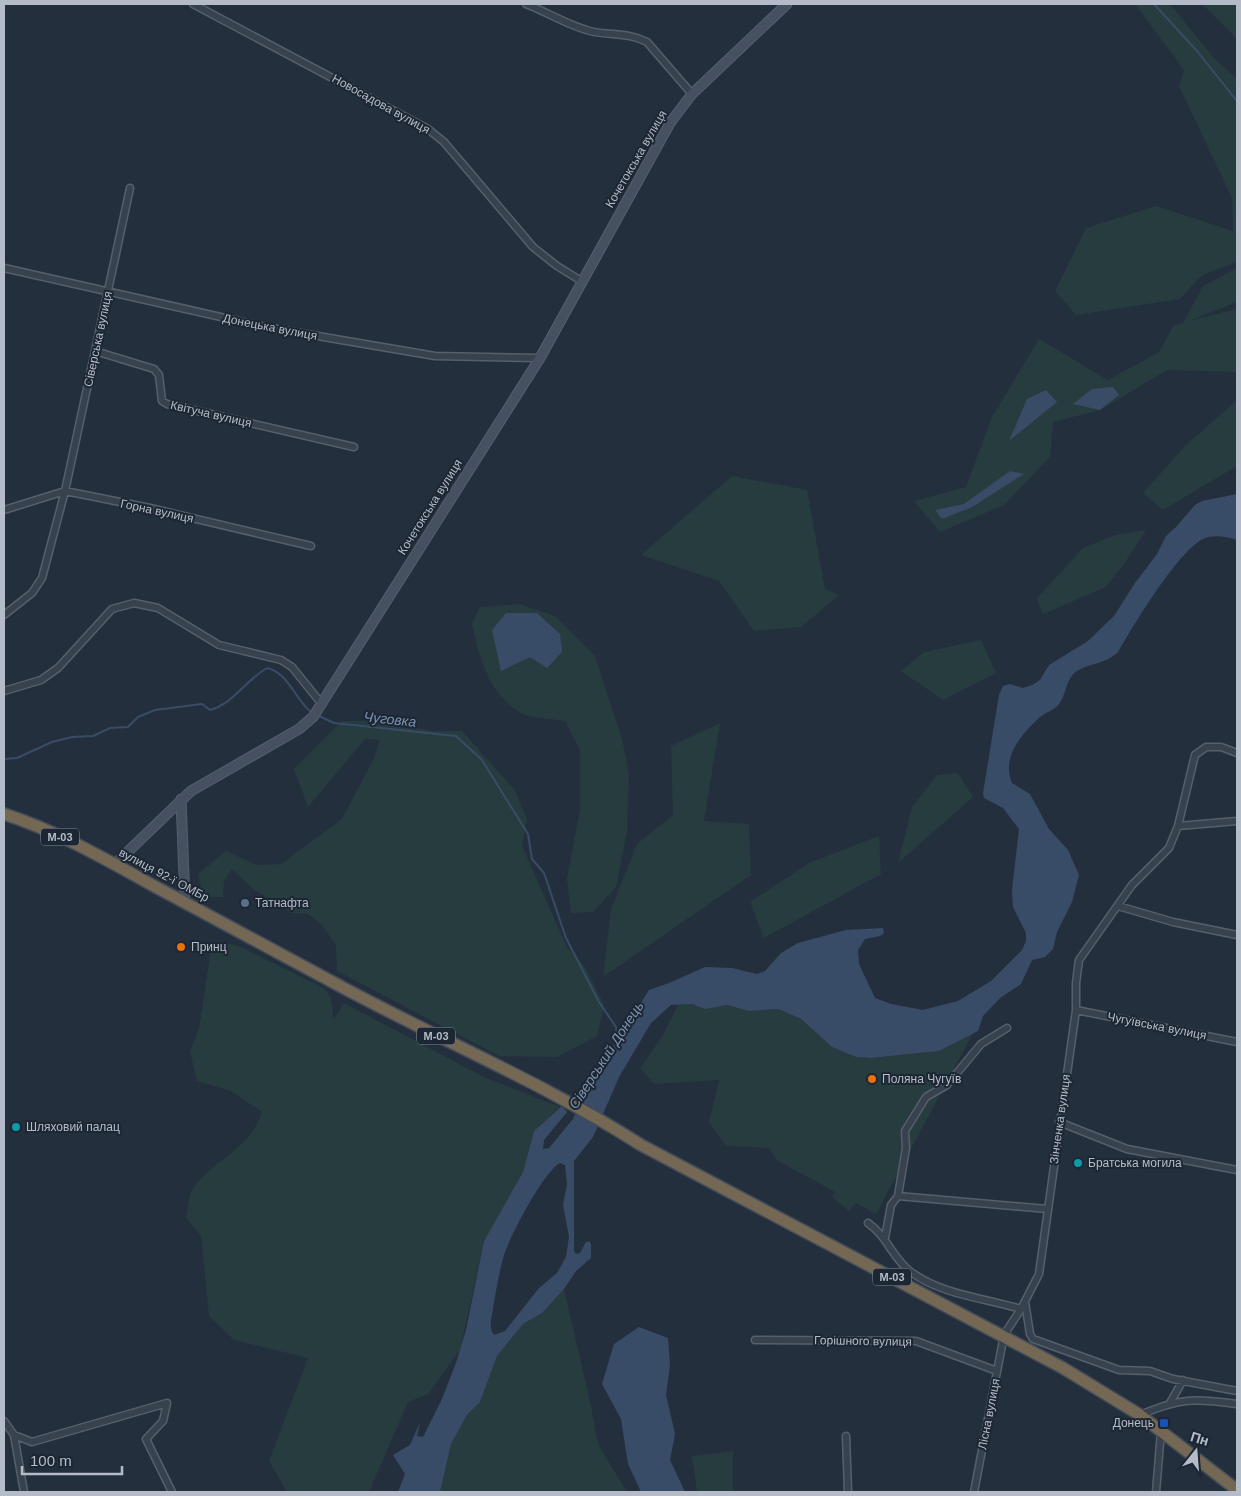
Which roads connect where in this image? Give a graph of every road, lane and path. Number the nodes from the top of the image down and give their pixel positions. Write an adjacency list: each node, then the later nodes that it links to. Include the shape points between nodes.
1 (193, 4): 7 (street, Новосадова вулиця, via 428,129 444,142 533,247)
2 (526, 4): 4 (street, via 592,32 639,38)
3 (787, 4): 4 (main road, Кочетокська вулиця)
4 (692, 94): 7 (main road, Кочетокська вулиця, via 660,140)
5 (130, 188): 8 (street, Сіверська вулиця)
6 (4, 268): 8 (street, Донецька вулиця)
7 (583, 282): 10 (main road, Кочетокська вулиця)
8 (108, 291): 9 (street, Сіверська вулиця); 10 (street, Донецька вулиця, via 265,327 435,356)
9 (95, 350): 11 (street, Квітуча вулиця, via 154,369 159,375 162,401 167,404); 12 (street, Сіверська вулиця)
10 (540, 358): 17 (main road, Кочетокська вулиця)
11 (354, 447)
12 (65, 491): 13 (street, Горна вулиця); 14 (street, Горна вулиця); 15 (street, Сіверська вулиця, via 42,578 32,593)
13 (4, 510)
14 (311, 546)
15 (5, 614)
16 (4, 691): 17 (street, via 41,680 58,668 112,609 134,603 158,608 219,645 281,660 292,668)
17 (321, 703): 19 (main road, Кочетокська вулиця, via 299,729)
18 (1237, 753): 22 (street, Зінченка вулиця, via 1221,747 1206,747 1195,755)
19 (181, 799): 23 (main road, Кочетокська вулиця); 24 (main road)
20 (4, 814): 23 (highway, вулиця 92-ї ОМБр / М-03)
21 (1237, 822): 22 (street)
22 (1178, 826): 25 (street, Зінченка вулиця, via 1169,848 1132,885)
23 (115, 864): 24 (highway, вулиця 92-ї ОМБр / М-03)
24 (185, 903): 38 (highway, вулиця 92-ї ОМБр / М-03)
25 (1118, 906): 26 (street); 27 (street, Зінченка вулиця, via 1079,960)
26 (1237, 935)
27 (1076, 1010): 29 (street, Чугуївська вулиця); 30 (street, Зінченка вулиця)
28 (1007, 1028): 32 (street, via 981,1044 947,1085 926,1097 905,1131 906,1148)
29 (1237, 1042)
30 (1059, 1122): 31 (street, via 1127,1149); 33 (street, Зінченка вулиця)
31 (1237, 1170)
32 (898, 1196): 33 (street); 35 (street, via 891,1205)
33 (1047, 1210): 36 (street, Зінченка вулиця, via 1038,1274)
34 (868, 1223): 35 (street)
35 (885, 1238): 37 (street, via 892,1252 909,1271 930,1284)
36 (1025, 1301): 37 (street, Зінченка вулиця); 41 (street, via 1033,1339 1119,1370 1150,1371)
37 (1021, 1309): 38 (street, Зінченка вулиця)
38 (1004, 1335): 40 (street, Лісна вулиця); 45 (highway, М-03)
39 (755, 1340): 40 (street, Горішного вулиця, via 916,1341)
40 (997, 1371): 54 (street, Лісна вулиця)
41 (1183, 1380): 42 (street); 43 (street)
42 (1237, 1391)
43 (1170, 1402): 44 (street, via 1201,1399); 45 (street)
44 (1237, 1404)
45 (1140, 1415): 47 (highway, М-03)
46 (4, 1421): 48 (street)
47 (1161, 1431): 50 (highway, М-03); 55 (street)
48 (14, 1435): 51 (street); 52 (street, via 32,1442 167,1403 163,1421 146,1439)
49 (846, 1436): 53 (street)
50 (1237, 1490)
51 (24, 1492)
52 (172, 1492)
53 (848, 1492)
54 (974, 1492)
55 (1156, 1492)

